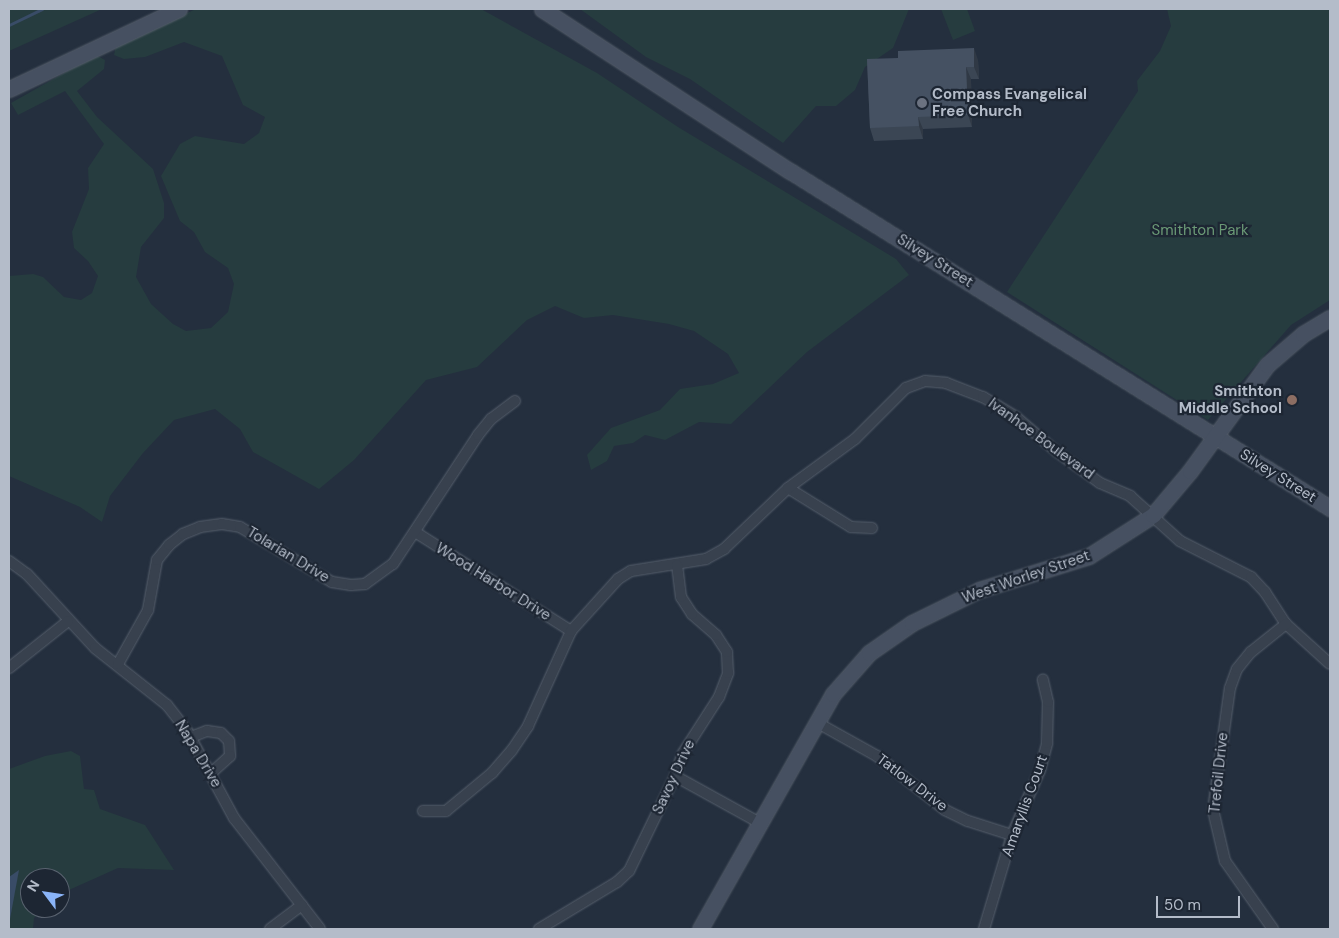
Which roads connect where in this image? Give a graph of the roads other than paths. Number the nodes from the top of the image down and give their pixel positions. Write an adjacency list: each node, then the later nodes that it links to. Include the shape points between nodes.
1 (179, 9): 3 (street)
2 (542, 9): 6 (street, Silvey Street, via 790,171)
3 (9, 89)
4 (1330, 318): 6 (street, West Worley Street, via 1303,334 1267,365)
5 (515, 402): 11 (street, Tolarian Drive, via 491,418)
6 (1215, 437): 8 (street, Silvey Street); 9 (street, West Worley Street)
7 (788, 488): 9 (street, Ivanhoe Boulevard, via 855,439 906,388 925,381 946,383 983,397 1016,417 1056,452 1100,483 1130,496); 10 (street, via 851,527); 13 (street, Ivanhoe Boulevard, via 724,549 706,559)
8 (1330, 508)
9 (1153, 515): 15 (street, Ivanhoe Boulevard, via 1180,542 1251,577); 21 (street, West Worley Street, via 1089,556 979,590 912,623 869,654 833,694)
10 (872, 528)
11 (415, 532): 16 (street, Wood Harbor Drive); 17 (street, Tolarian Drive, via 393,564 381,575 365,584 351,585 332,582 240,527 222,524 200,527 184,534 168,545 157,560 148,610)
12 (9, 561): 14 (street, Napa Drive, via 28,574)
13 (677, 565): 16 (street, Ivanhoe Boulevard, via 631,571 618,578); 24 (street, Savoy Drive, via 681,597 727,652 728,673 719,697 683,753)
14 (68, 621): 17 (street, Napa Drive, via 95,648); 19 (street)
15 (1286, 624): 18 (street, Ivanhoe Boulevard); 34 (street, Trefoil Drive, via 1251,652 1237,668 1230,688 1213,810 1225,861)
16 (571, 631): 25 (street, Ivanhoe Boulevard, via 528,726 512,750 492,773 446,811)
17 (118, 664): 22 (street, Napa Drive, via 167,705)
18 (1330, 664)
19 (9, 668)
20 (1043, 680): 27 (street, Amaryllis Court, via 1048,702 1047,742 1040,770)
21 (816, 722): 26 (street, West Worley Street); 27 (street, Tatlow Drive, via 877,756 945,810)
22 (191, 737): 23 (street, Napa Drive); 23 (street, via 207,731 221,733 229,741 230,756)
23 (211, 773): 28 (street, Napa Drive, via 234,818)
24 (675, 776): 26 (street); 31 (street, Savoy Drive, via 629,871 617,882)
25 (423, 811)
26 (760, 823): 32 (street, West Worley Street)
27 (1012, 835): 33 (street, Amaryllis Court)
28 (302, 905): 29 (street); 30 (street, Napa Drive)
29 (270, 929)
30 (320, 929)
31 (538, 929)
32 (700, 929)
33 (984, 929)
34 (1273, 929)

